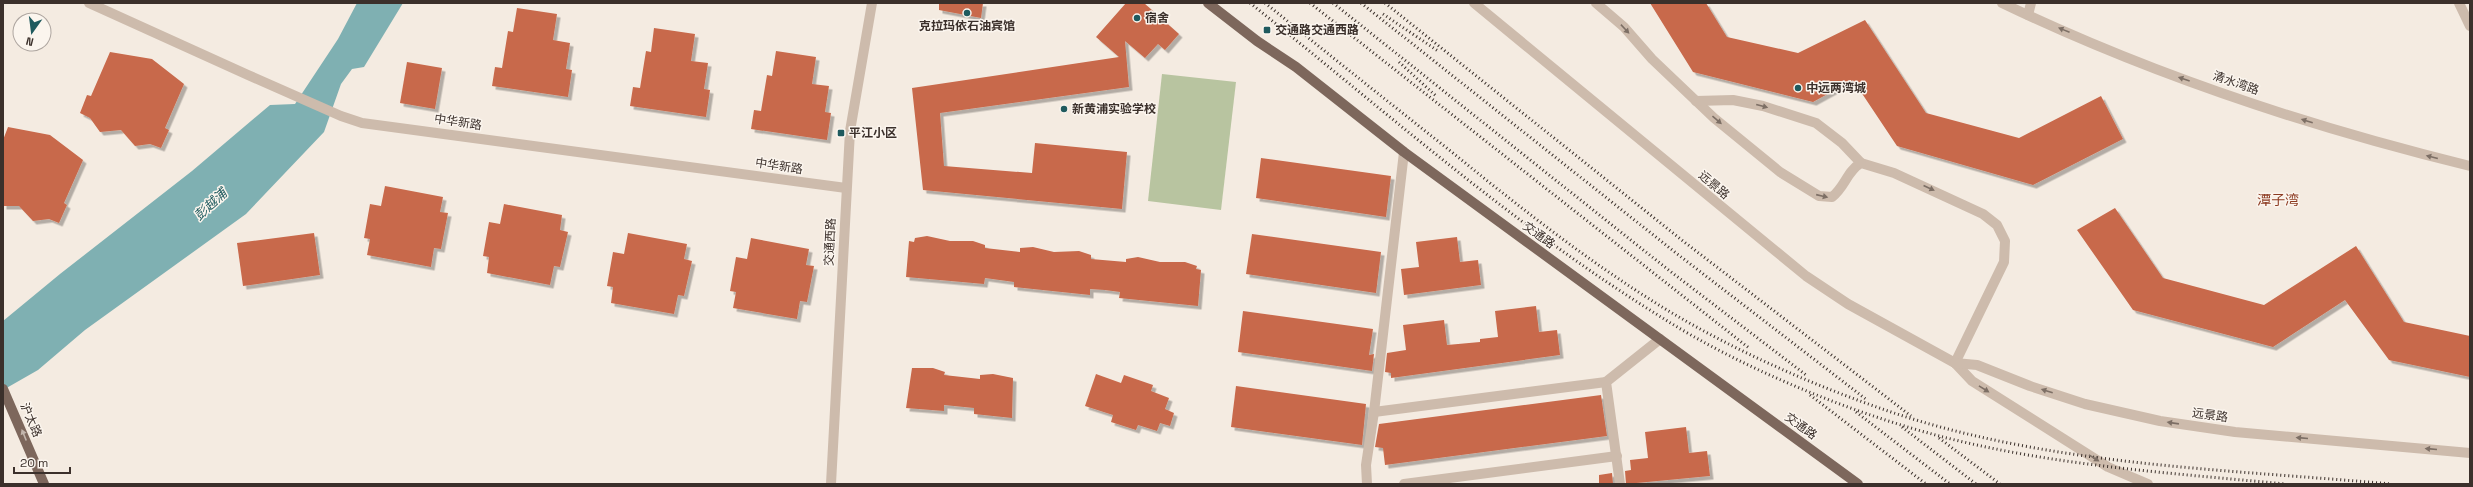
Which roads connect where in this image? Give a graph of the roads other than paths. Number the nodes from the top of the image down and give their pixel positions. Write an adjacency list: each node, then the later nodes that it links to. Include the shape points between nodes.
1 (89, 3): 15 (street, 中华新路, via 341,116 362,123)
2 (872, 3): 15 (street, 交通西路, via 850,131)
3 (1208, 3): 12 (main road, 交通路, via 1296,67)
4 (1474, 3): 17 (street, 远景路, via 1806,276 1848,304)
5 (1596, 3): 11 (street, one-way to 11, via 1624,27 1652,59)
6 (2002, 3): 9 (street, 清水湾路)
7 (2031, 3): 9 (street)
8 (2459, 3): 10 (street)
9 (2028, 15): 14 (street, 清水湾路, one-way to 9, via 2400,149 2283,113 2166,72)
10 (2470, 26)
11 (1696, 101): 13 (street, one-way to 13, via 1733,100 1763,106 1816,123); 13 (street, one-way to 13, via 1780,172 1820,196 1832,197 1840,191 1853,168)
12 (1404, 152): 16 (main road, 交通路); 20 (street)
13 (1861, 162): 17 (street, one-way to 17, via 1894,173 1983,214 1997,225 2005,241 2004,262)
14 (2470, 166)
15 (846, 188): 24 (street, 交通西路)
16 (1660, 339): 18 (street); 28 (main road, 交通路)
17 (1955, 363): 21 (street, 远景路, one-way to 17, via 2243,432 2160,421 2085,404 1978,365); 29 (street, 远景路, one-way to 29, via 1972,381 2108,467)
18 (1606, 382): 20 (street); 22 (street)
19 (3, 389): 23 (main road, 沪太路, one-way to 19)
20 (1374, 412): 25 (street, via 1366,465)
21 (2470, 453)
22 (1617, 456): 26 (street); 27 (street)
23 (44, 484)
24 (831, 484)
25 (1368, 484)
26 (1404, 484)
27 (1620, 484)
28 (1858, 484)
29 (2148, 484)

